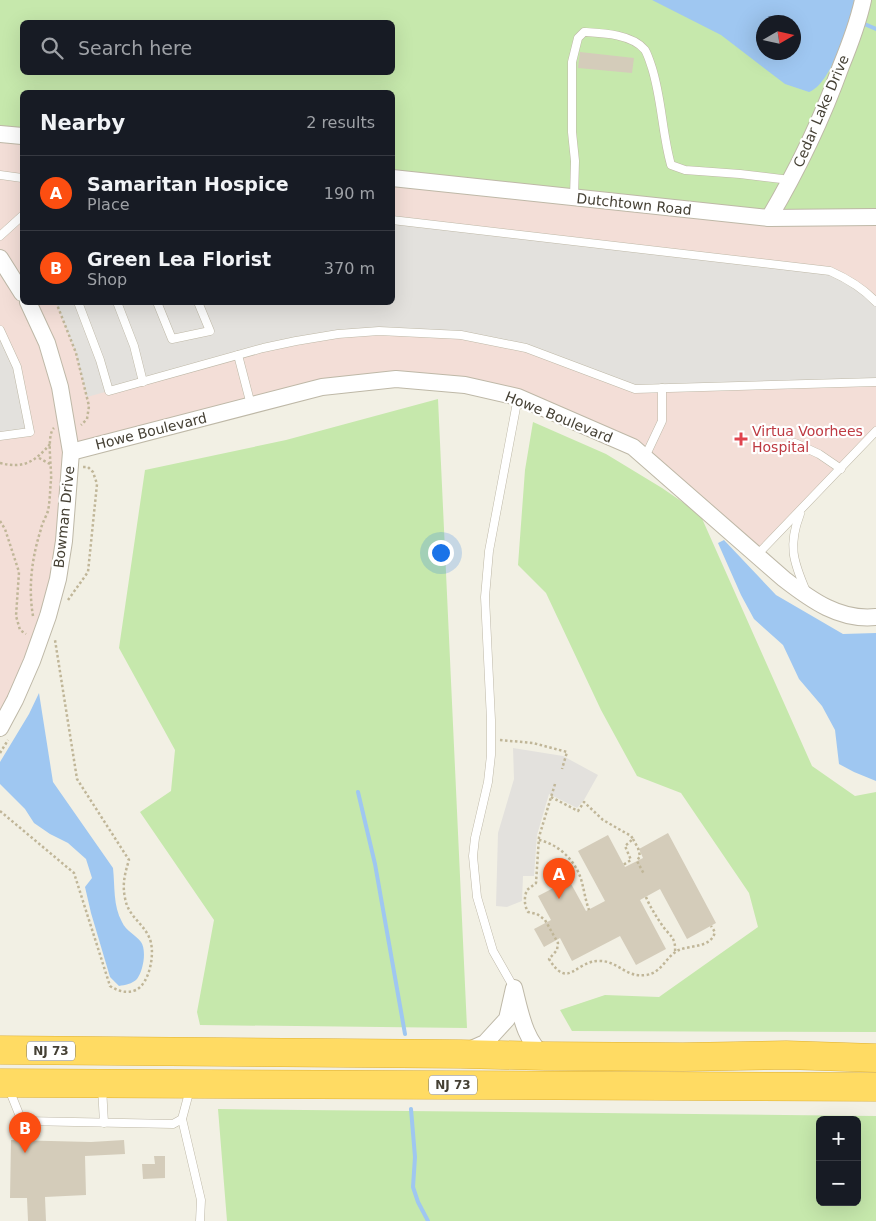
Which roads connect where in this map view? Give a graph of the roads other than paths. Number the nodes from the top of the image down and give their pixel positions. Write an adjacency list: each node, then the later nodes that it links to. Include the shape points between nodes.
1 (863, 0): 7 (street, Cedar Lake Drive, via 827,104)
2 (0, 134): 3 (street)
3 (20, 136)
4 (0, 175): 5 (lane)
5 (20, 178)
6 (395, 178): 8 (street, Dutchtown Road)
7 (792, 180): 8 (lane, via 686,170 671,165 659,93 646,51 627,39 584,32 578,38 572,62); 11 (street, Cedar Lake Drive)
8 (574, 197): 11 (street, Dutchtown Road)
9 (876, 217): 11 (street, Dutchtown Road)
10 (20, 218): 13 (lane)
11 (769, 218)
12 (395, 220): 16 (lane, via 830,271 850,280)
13 (0, 236)
14 (0, 258): 15 (street)
15 (20, 290)
16 (876, 302)
17 (29, 305): 32 (street, Bowman Drive, via 47,343 60,387)
18 (79, 305): 24 (lane, via 109,392)
19 (118, 305): 24 (lane)
20 (158, 305): 21 (lane, via 172,339 210,331)
21 (199, 305)
22 (0, 330): 30 (lane, via 17,367 30,432)
23 (238, 355): 24 (lane); 26 (lane, via 296,340 346,333 379,331 461,335 526,348 635,389); 28 (lane)
24 (143, 382)
25 (876, 382): 26 (lane)
26 (662, 388): 33 (lane, via 662,421)
27 (518, 396): 28 (street, Howe Boulevard, via 465,385 396,379 322,387); 33 (street, Howe Boulevard, via 634,447); 40 (lane, via 489,551 485,597 491,740 488,782 473,856 476,897 493,951)
28 (252, 405): 32 (street, Howe Boulevard)
29 (876, 431): 34 (lane)
30 (0, 436)
31 (795, 443): 34 (lane)
32 (71, 452): 39 (street, Bowman Drive, via 58,579 32,661)
33 (644, 457): 36 (street, Howe Boulevard)
34 (841, 469): 35 (lane)
35 (802, 509): 36 (lane); 37 (lane, via 792,542)
36 (757, 555): 37 (street, Howe Boulevard)
37 (808, 598): 38 (street, Howe Boulevard, via 830,610)
38 (876, 617)
39 (0, 728)
40 (514, 988): 43 (street, via 507,1019 485,1043); 44 (street, via 525,1028 536,1051)
41 (0, 1050): 42 (highway, NJ 73)
42 (103, 1052): 43 (highway, NJ 73); 47 (street)
43 (461, 1054): 44 (highway, NJ 73)
44 (545, 1056): 45 (highway, NJ 73)
45 (876, 1058)
46 (3, 1083): 47 (highway, NJ 73); 51 (lane, via 25,1121)
47 (102, 1083): 48 (highway, NJ 73); 51 (lane)
48 (192, 1084): 49 (highway, NJ 73); 50 (lane)
49 (876, 1087)
50 (182, 1119): 51 (lane, via 173,1124); 52 (lane, via 201,1200)
51 (104, 1123)
52 (200, 1221)

